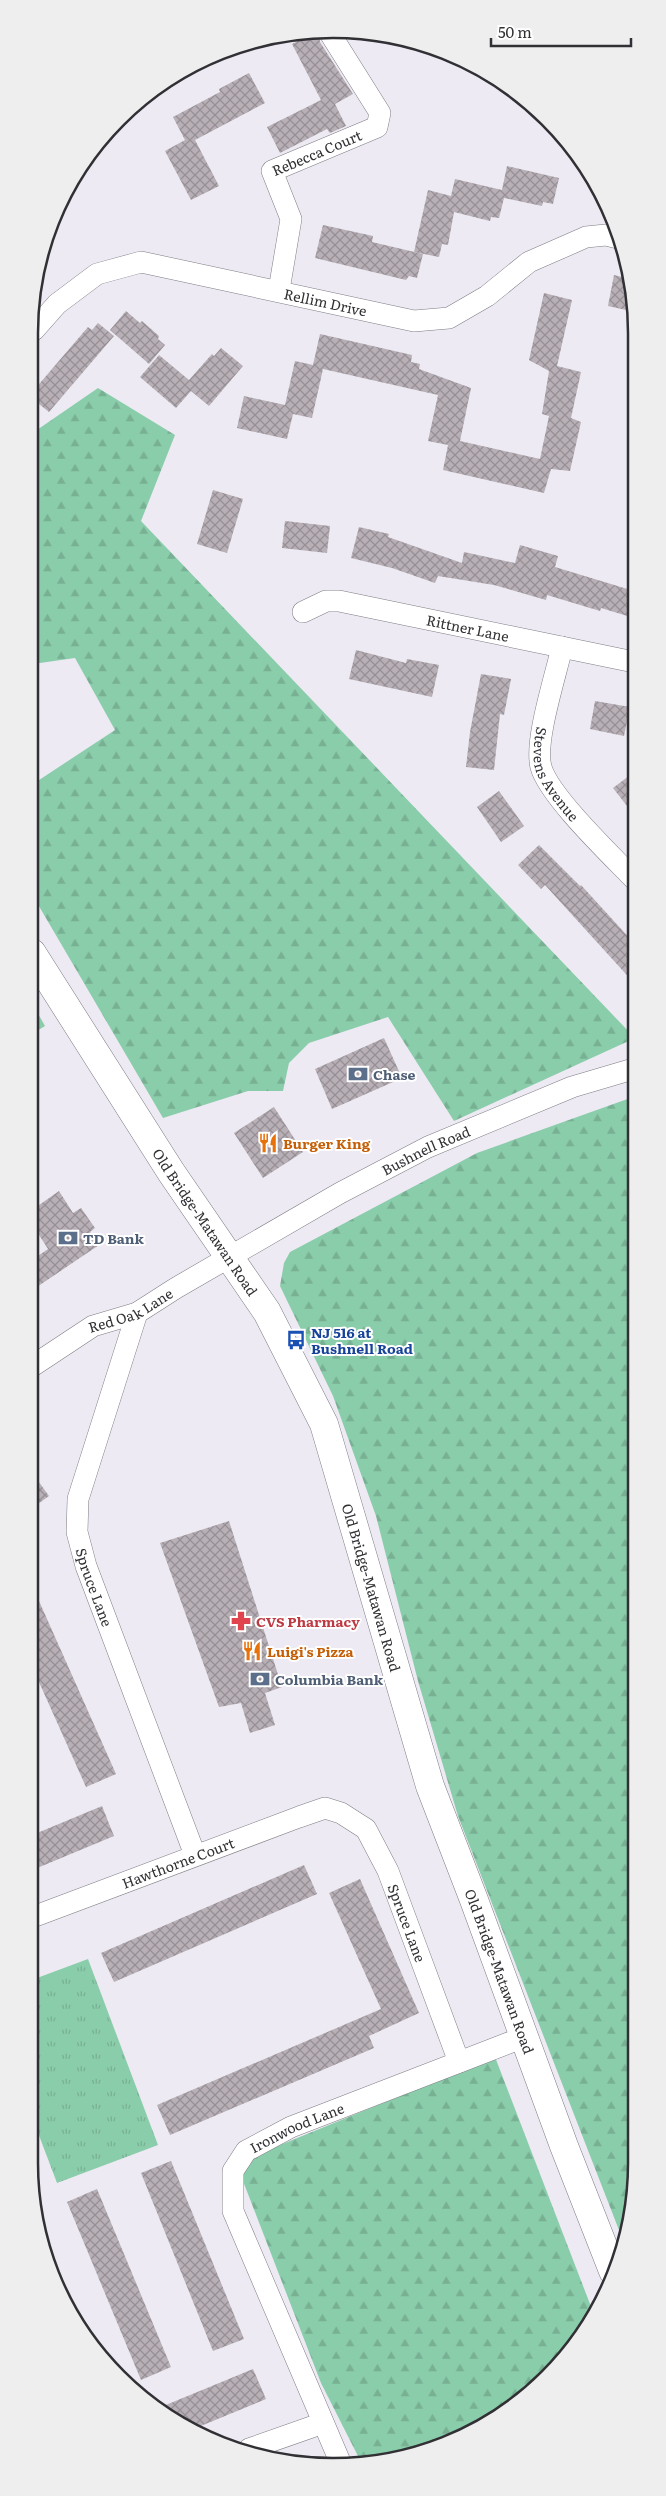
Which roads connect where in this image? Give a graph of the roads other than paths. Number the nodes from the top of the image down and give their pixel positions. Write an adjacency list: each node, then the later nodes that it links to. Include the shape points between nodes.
1 (333, 38): 3 (street, Rebecca Court, via 380,113 380,121 377,127 272,171 291,218)
2 (613, 237): 3 (street, Rellim Drive, via 586,237 528,262 487,296 449,318 414,321)
3 (280, 290): 4 (street, Rellim Drive, via 141,262 98,274 57,304)
4 (38, 325)
5 (303, 612): 6 (street, Rittner Lane, via 326,601 339,601)
6 (562, 647): 7 (street, Rittner Lane); 8 (street, Stevens Avenue, via 540,743 541,767 557,796)
7 (628, 661)
8 (628, 873)
9 (38, 962): 11 (main road, Old Bridge-Matawan Road, via 171,1172)
10 (628, 1070): 11 (street, Bushnell Road, via 572,1087 428,1147)
11 (230, 1257): 12 (street, Red Oak Lane); 17 (main road, Old Bridge-Matawan Road, via 267,1312 324,1424 430,1786)
12 (137, 1313): 13 (street, Red Oak Lane, via 93,1326); 15 (street, Spruce Lane, via 78,1499 77,1532 86,1566)
13 (38, 1362)
14 (326, 1808): 15 (street, Hawthorne Court); 18 (street, Spruce Lane, via 341,1813 366,1829 388,1871)
15 (195, 1855): 16 (street, Hawthorne Court)
16 (38, 1915)
17 (524, 2037): 18 (street, Ironwood Lane); 19 (main road, Old Bridge-Matawan Road)
18 (459, 2062): 20 (street, Ironwood Lane, via 290,2127 246,2151 233,2171 233,2211)
19 (611, 2264)
20 (323, 2423): 21 (street); 22 (street, Ironwood Lane)
21 (256, 2448)
22 (338, 2458)

